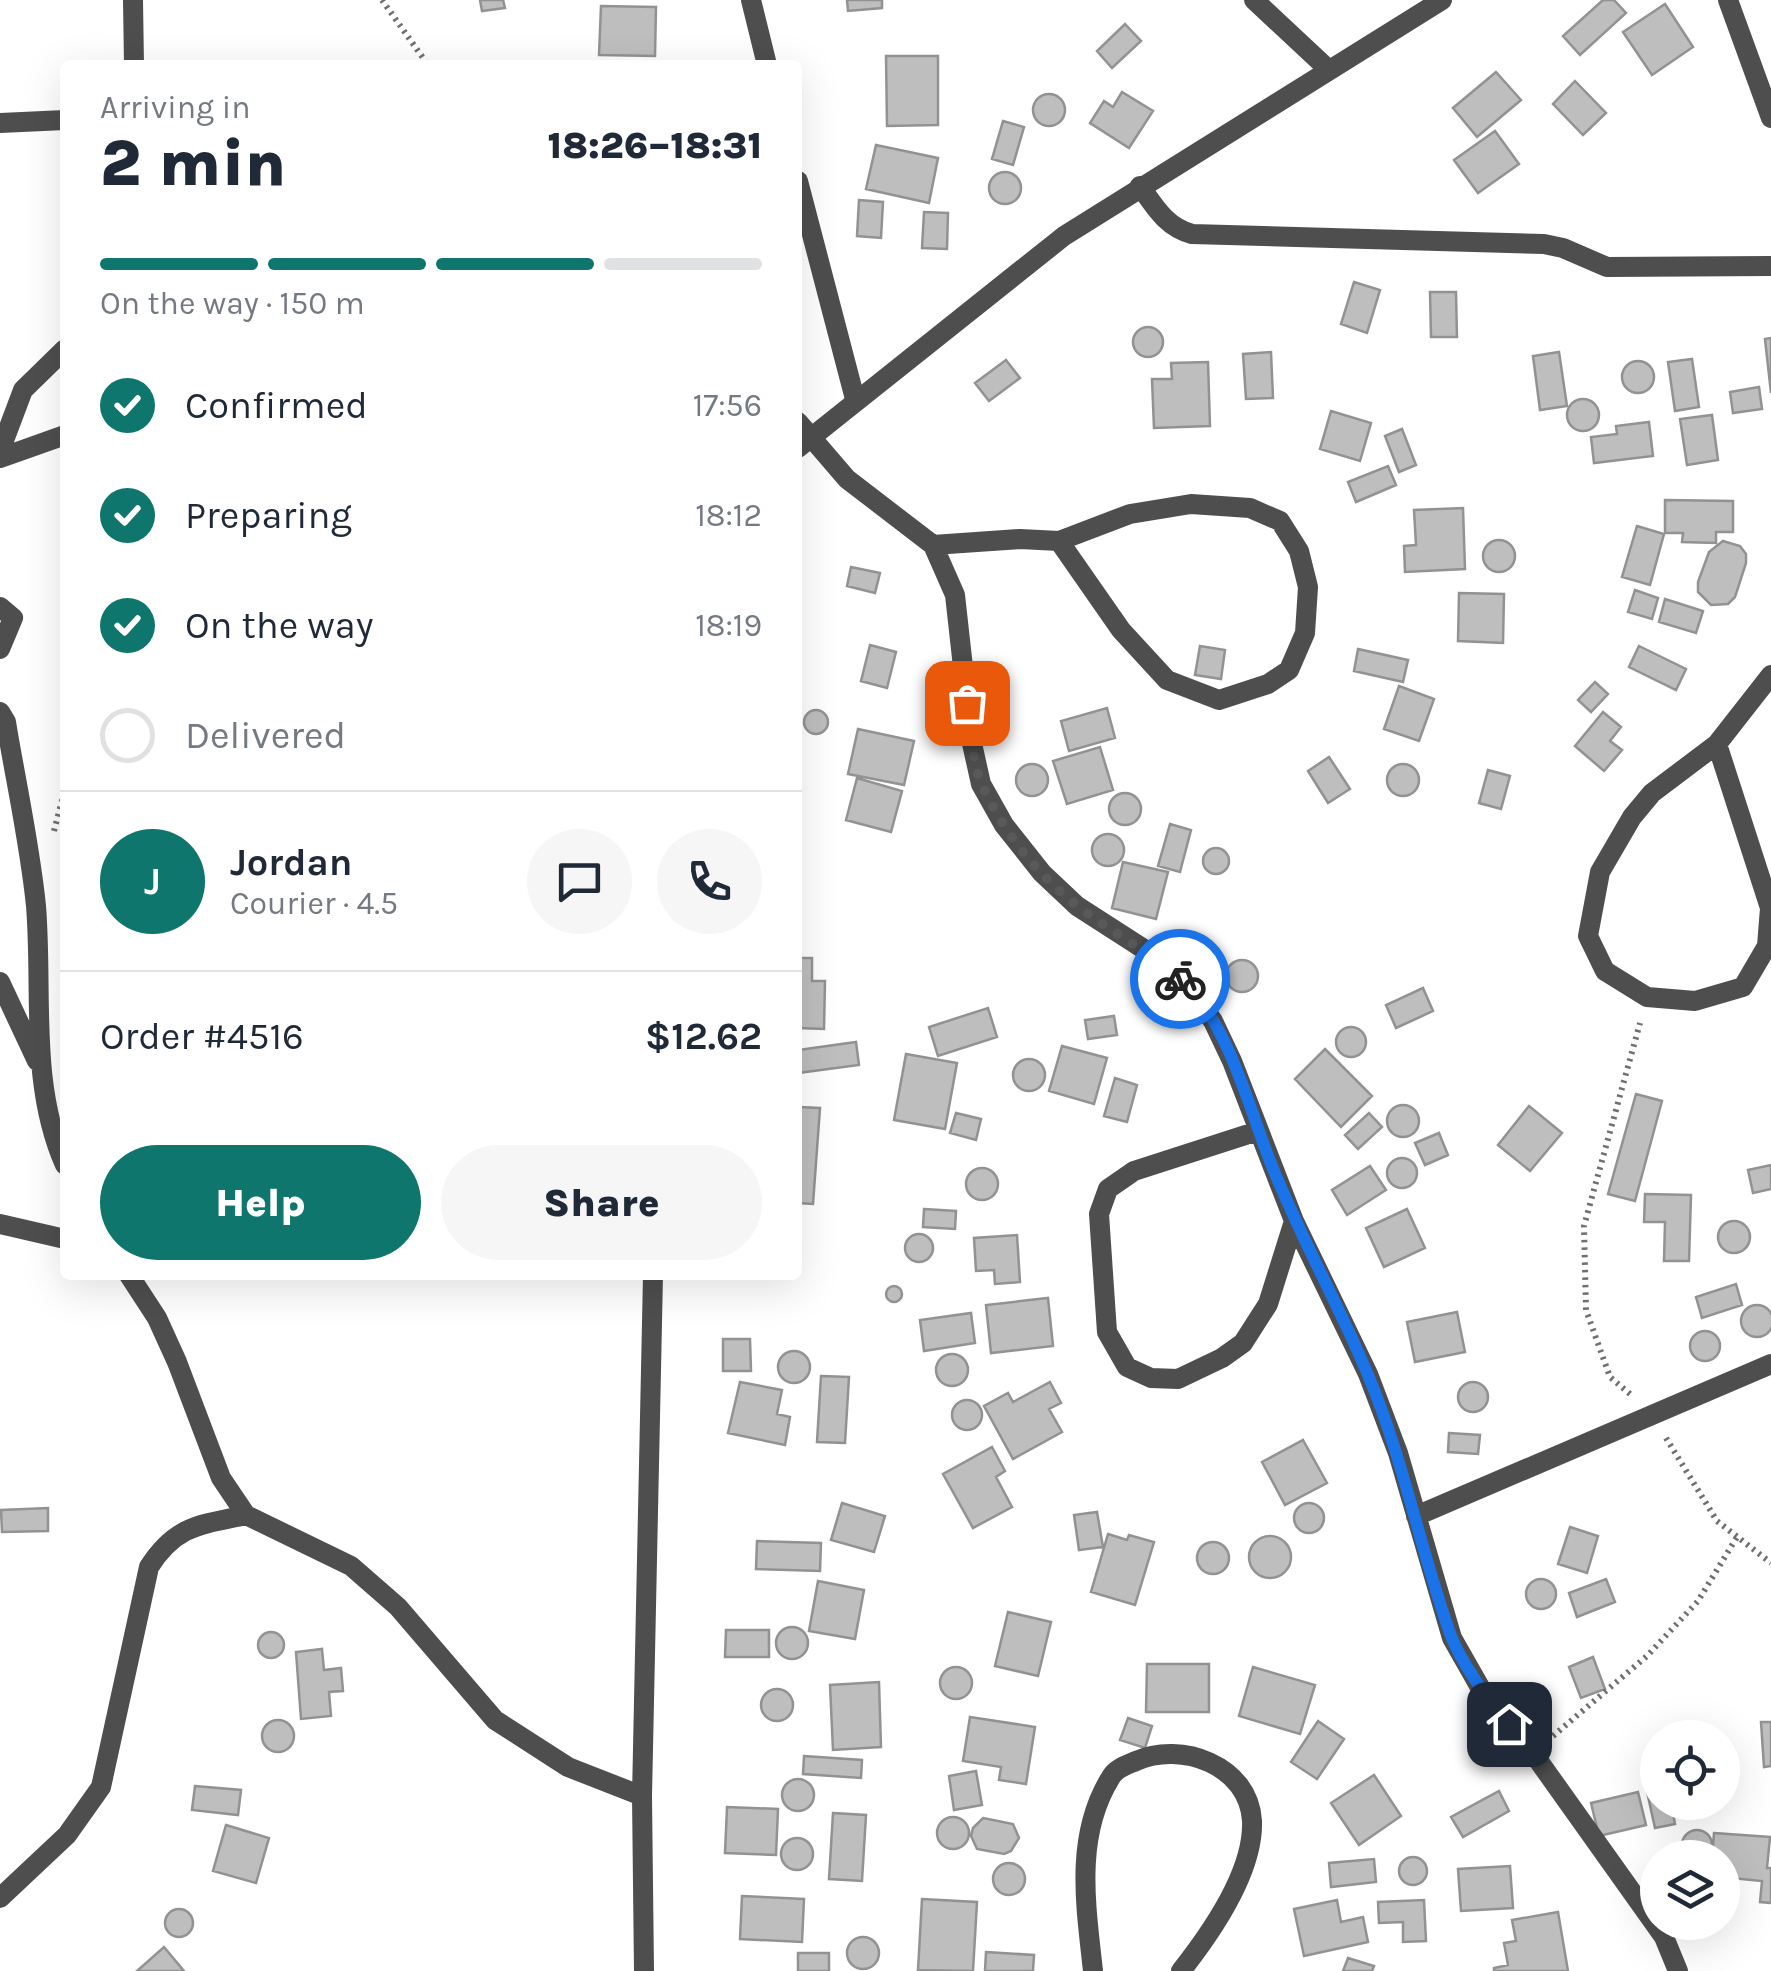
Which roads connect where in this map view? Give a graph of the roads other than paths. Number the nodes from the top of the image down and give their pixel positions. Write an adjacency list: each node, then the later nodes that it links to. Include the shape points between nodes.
1 (134, 0): 6 (street)
2 (751, 0): 7 (street)
3 (1254, 0): 8 (street)
4 (1442, 0): 8 (street)
5 (1728, 0): 9 (street)
6 (134, 60)
7 (765, 60)
8 (1329, 70): 12 (street)
9 (1771, 118)
10 (60, 120): 11 (street)
11 (0, 124)
12 (1140, 186): 14 (street, via 1166,221 1192,234 1544,244 1607,267); 16 (street, via 1064,236)
13 (802, 196): 16 (street)
14 (1771, 266)
15 (60, 354): 20 (street, via 23,390)
16 (856, 399): 17 (street)
17 (802, 435)
18 (60, 436): 20 (street)
19 (802, 437): 22 (street)
20 (0, 454)
21 (1058, 541): 21 (street, via 1130,514 1190,504 1250,508 1280,522 1298,551 1308,587 1305,632 1289,670 1218,700 1167,680 1121,630); 22 (street)
22 (933, 545): 30 (street, via 954,595 981,784 1042,872 1077,906 1186,984 1213,1021)
23 (0, 607): 24 (street, via 12,618)
24 (0, 649)
25 (1771, 675): 27 (street)
26 (0, 712): 29 (street, via 36,905)
27 (1717, 744): 27 (street, via 1652,793 1600,872 1588,936 1605,971 1646,998 1695,1001 1743,988 1767,946 1770,908)
28 (0, 982): 29 (street)
29 (41, 1069): 31 (street)
30 (1258, 1131): 32 (street); 32 (street, via 1134,1171 1108,1190 1099,1214 1107,1332 1127,1367 1150,1378 1178,1379 1243,1343 1268,1304)
31 (60, 1154)
32 (1294, 1221): 39 (street, via 1368,1374)
33 (0, 1224): 34 (street)
34 (60, 1238)
35 (132, 1280): 38 (street, via 177,1362 221,1478)
36 (653, 1280): 40 (street)
37 (1771, 1364): 39 (street)
38 (246, 1515): 40 (street, via 352,1566 398,1607 495,1720 568,1766); 41 (street, via 195,1526 165,1542 149,1567 101,1787 67,1835)
39 (1416, 1516): 45 (street, via 1452,1638 1485,1696 1534,1753 1664,1937)
40 (642, 1796): 42 (street)
41 (0, 1898)
42 (644, 1971)
43 (1094, 1971): 44 (street, via 1084,1855 1096,1805 1113,1772 1151,1754 1198,1756 1237,1780 1252,1820 1245,1866 1206,1939)
44 (1180, 1971)
45 (1678, 1971)

